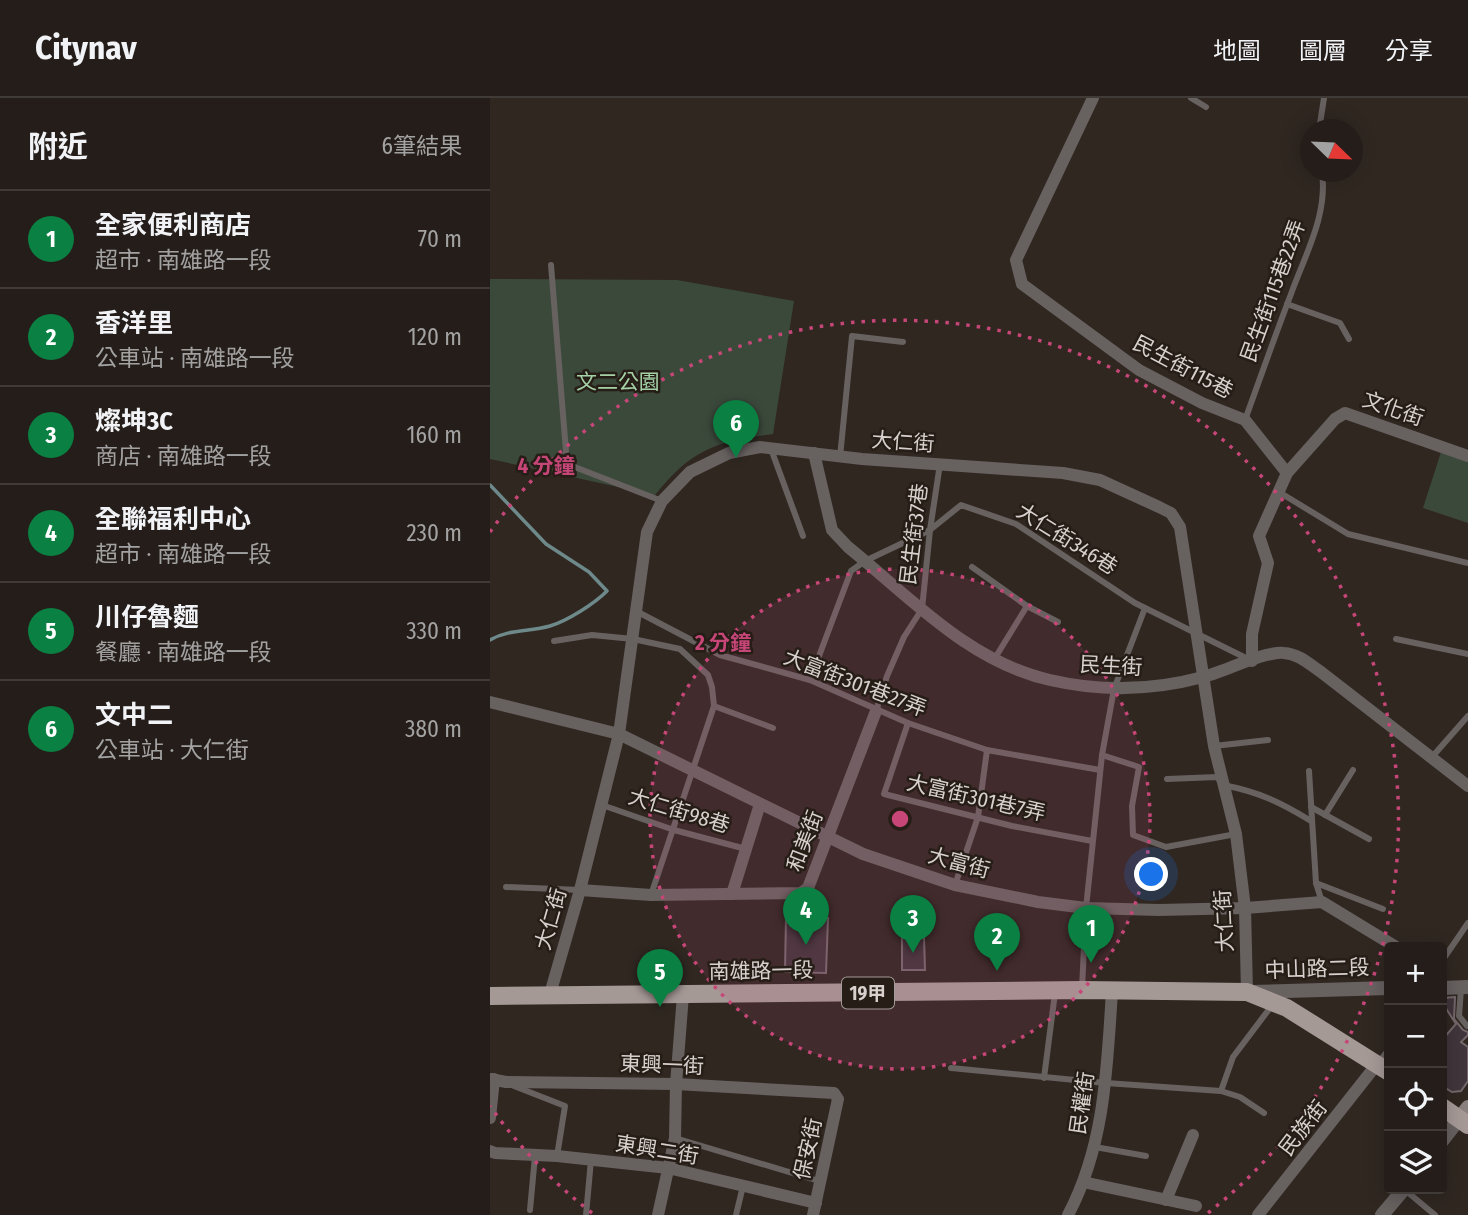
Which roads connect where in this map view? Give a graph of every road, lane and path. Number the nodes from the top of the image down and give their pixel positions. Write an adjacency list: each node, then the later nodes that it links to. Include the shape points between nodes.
1 (1093, 98): 11 (street, 民生街115巷, via 1016,260 1022,284 1139,370)
2 (1191, 98): 4 (lane)
3 (1325, 98): 5 (lane)
4 (1206, 107)
5 (1321, 119)
6 (1324, 182): 8 (lane, 民生街115巷22弄, via 1318,227)
7 (551, 265): 19 (lane, via 567,464)
8 (1287, 304): 9 (lane, via 1340,323); 11 (lane, 民生街115巷22弄)
9 (1349, 340)
10 (903, 342): 15 (lane, via 852,336)
11 (1245, 420): 17 (street, 民生街115巷)
12 (771, 448): 13 (street, 大仁街); 19 (street, 大仁街, via 740,450 697,467); 21 (lane)
13 (814, 453): 15 (street, 大仁街); 22 (street, 民生街, via 832,530)
14 (1468, 456): 17 (street, 文化街, via 1345,413)
15 (840, 457): 16 (street, 大仁街)
16 (940, 464): 20 (lane, 民生街37巷); 30 (street, 大仁街, via 1089,477 1171,513 1180,527)
17 (1287, 473): 18 (street)
18 (1277, 491): 23 (lane, via 1348,534); 36 (street, via 1259,536 1268,563 1252,634)
19 (663, 501): 28 (street, 大仁街, via 647,532)
20 (930, 530): 22 (lane, 大仁街346巷); 26 (lane, 大仁街346巷, via 961,505 1016,524); 27 (lane, 民生街37巷)
21 (803, 536)
22 (865, 561): 27 (street, 民生街); 38 (lane, via 851,571)
23 (1468, 563)
24 (972, 567): 25 (lane)
25 (1027, 606): 29 (lane); 35 (lane)
26 (1145, 608): 30 (lane, 大仁街346巷); 39 (lane)
27 (922, 609): 35 (street, 民生街, via 964,643); 42 (lane, via 904,637)
28 (636, 611): 31 (street, 大仁街); 38 (lane, 大富街301巷27弄, via 720,655)
29 (1058, 622)
30 (1196, 635): 36 (lane, 大仁街346巷); 37 (street, 大仁街)
31 (633, 639): 33 (lane, via 592,635); 41 (lane, via 689,655 708,676); 46 (street, 大仁街)
32 (1396, 639): 34 (lane)
33 (554, 641)
34 (1468, 654)
35 (995, 658): 39 (street, 民生街, via 1049,680)
36 (1252, 661): 37 (street, 民生街); 51 (street, 民生街, via 1281,652 1301,658)
37 (1203, 677): 39 (street, 民生街); 48 (street, 大仁街)
38 (810, 680): 42 (lane, 大富街301巷27弄)
39 (1114, 689): 50 (lane)
40 (490, 702): 46 (street, 大富街)
41 (714, 706): 45 (lane); 52 (lane)
42 (876, 711): 44 (lane, 大富街301巷27弄); 67 (street, 和美街)
43 (1468, 716): 51 (lane)
44 (908, 723): 49 (lane, 大富街301巷27弄); 63 (lane, 大富街301巷7弄, via 884,794)
45 (773, 728)
46 (619, 734): 52 (street, 大富街); 60 (street, 大仁街)
47 (1268, 740): 48 (lane)
48 (1214, 746): 57 (street, 大仁街)
49 (987, 750): 53 (lane, 大富街301巷27弄); 63 (lane)
50 (1102, 755): 53 (lane); 66 (lane, via 1139,767 1132,806 1133,835 1167,847)
51 (1433, 757): 58 (street, 民生街)
52 (693, 769): 59 (street, 大富街); 65 (lane)
53 (1100, 770): 69 (lane)
54 (1353, 770): 62 (lane)
55 (1309, 771): 61 (lane)
56 (1167, 779): 57 (lane, via 1217,777)
57 (1223, 785): 64 (lane, via 1255,791); 66 (street, 大仁街)
58 (1468, 786)
59 (760, 804): 67 (street, 大富街); 70 (street)
60 (602, 806): 65 (lane, 大仁街98巷); 74 (street, 大仁街)
61 (1311, 807): 62 (lane); 64 (lane)
62 (1325, 815): 68 (lane)
63 (978, 817): 69 (lane, 大富街301巷7弄); 72 (lane)
64 (1311, 821): 71 (lane)
65 (674, 830): 70 (lane, 大仁街98巷); 76 (lane)
66 (1236, 834): 79 (street, 大仁街)
67 (827, 838): 72 (street, 大富街); 75 (street, 和美街, via 808,888 801,893)
68 (1369, 839)
69 (1092, 841): 78 (lane)
70 (746, 849): 75 (street)
71 (1317, 883): 77 (lane); 80 (lane)
72 (955, 885): 78 (street, 大富街)
73 (506, 887): 74 (lane)
74 (579, 890): 76 (street, 和美街); 91 (street, 大仁街)
75 (732, 894): 76 (street, 和美街)
76 (651, 895)
77 (1322, 902): 79 (street, 大富街); 82 (street)
78 (1086, 908): 79 (street, 大富街); 87 (lane)
79 (1245, 908): 90 (street, 大仁街)
80 (1383, 909)
81 (1468, 923): 83 (lane)
82 (1388, 942)
83 (1447, 954)
84 (1465, 987): 86 (street); 95 (lane, via 1459,1016)
85 (1384, 988): 90 (street, 中山路二段)
86 (1447, 988)
87 (1082, 990): 88 (main road, 南雄路一段 / 19甲); 89 (main road, 南雄路一段 / 19甲)
88 (1055, 991): 92 (main road, 南雄路一段 / 19甲); 98 (lane)
89 (1112, 991): 90 (main road, 南雄路一段 / 19甲); 100 (street, 民權街)
90 (1247, 992): 94 (main road, 南雄路一段 / 19甲)
91 (550, 994): 92 (main road, 南雄路一段 / 19甲); 93 (main road, 南雄路一段 / 19甲)
92 (683, 995): 101 (street)
93 (490, 996)
94 (1274, 1003): 97 (main road, 南雄路一段 / 19甲); 102 (lane, via 1233,1057)
95 (1467, 1026)
96 (951, 1068): 98 (lane)
97 (1383, 1068): 131 (street, 民族街)
98 (1044, 1078): 100 (lane)
99 (497, 1080): 101 (street, 東興一街); 107 (street); 115 (lane, via 565,1106)
100 (1106, 1083): 102 (lane); 111 (street, 民權街)
101 (676, 1084): 103 (street, 東興一街); 110 (street)
102 (1221, 1091): 105 (lane)
103 (834, 1093): 118 (street, 保安街, via 838,1099)
104 (1447, 1110): 106 (main road)
105 (1264, 1113)
106 (1465, 1117): 109 (street)
107 (490, 1118)
108 (1194, 1135): 123 (street)
109 (1447, 1136)
110 (675, 1138): 117 (street); 118 (lane)
111 (1095, 1147): 114 (lane); 119 (street, 民權街)
112 (490, 1151): 113 (street, 東興二街)
113 (535, 1155): 115 (street, 東興二街); 125 (lane)
114 (1146, 1156)
115 (556, 1157): 116 (street, 東興二街)
116 (591, 1160): 117 (street, 東興二街); 127 (lane)
117 (668, 1168): 120 (street, 東興二街); 128 (street)
118 (821, 1182): 126 (street, 保安街)
119 (1083, 1182): 123 (street); 130 (street, 民權街)
120 (743, 1186): 126 (street, 東興二街); 129 (lane)
121 (1400, 1194): 132 (street)
122 (1410, 1194): 133 (lane)
123 (1166, 1200): 124 (street)
124 (1196, 1206)
125 (530, 1209)
126 (814, 1209)
127 (586, 1215)
128 (659, 1215)
129 (736, 1215)
130 (1068, 1215)
131 (1258, 1215)
132 (1382, 1215)
133 (1435, 1215)

